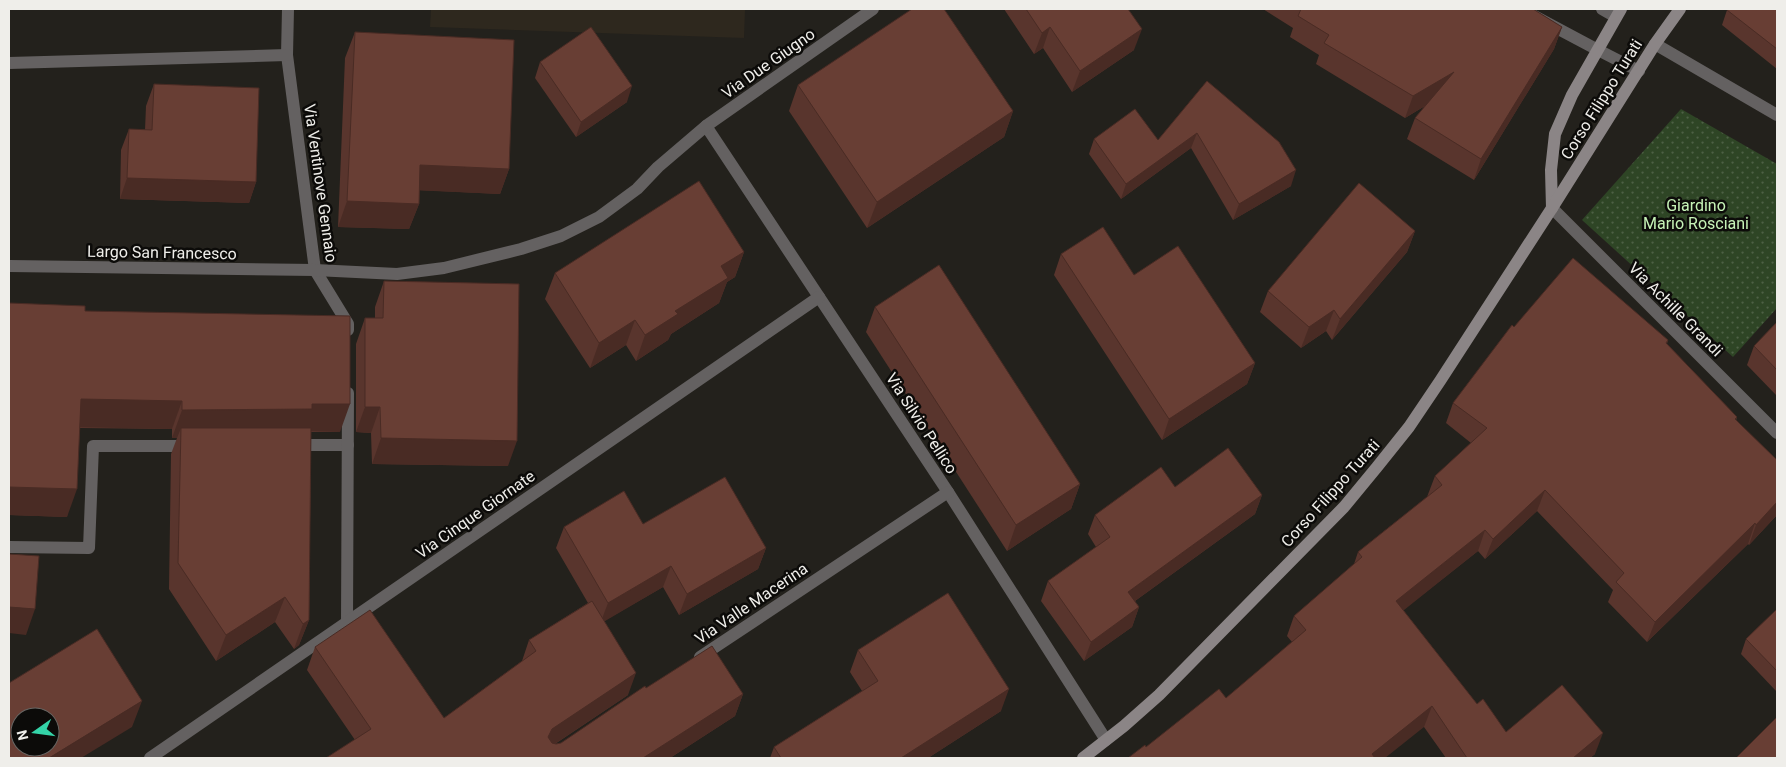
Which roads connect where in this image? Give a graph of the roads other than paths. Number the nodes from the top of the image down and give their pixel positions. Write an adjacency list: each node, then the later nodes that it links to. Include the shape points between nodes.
1 (288, 9): 9 (street, Via Ventinove Gennaio)
2 (873, 9): 13 (street, Via Due Giugno)
3 (1521, 9): 8 (street)
4 (1602, 9): 6 (street)
5 (1680, 9): 7 (main road, Corso Filippo Turati)
6 (1618, 13): 8 (main road, Corso Filippo Turati)
7 (1655, 44): 11 (main road, Corso Filippo Turati); 12 (street)
8 (1598, 50): 11 (street); 14 (main road, Corso Filippo Turati, via 1569,100 1555,134 1551,170)
9 (287, 55): 10 (street); 16 (street, Via Ventinove Gennaio)
10 (9, 62)
11 (1638, 71): 14 (main road, Corso Filippo Turati)
12 (1777, 115)
13 (706, 126): 16 (street, Via Due Giugno, via 617,204 586,224 544,242 444,268 397,274); 17 (street, Via Silvio Pellico)
14 (1552, 208): 20 (street, Via Achille Grandi); 28 (main road, Corso Filippo Turati, via 1440,381 1377,468 1344,507 1159,695)
15 (9, 266): 16 (street, Largo San Francesco)
16 (315, 270): 18 (street, Via Ventinove Gennaio, via 348,324)
17 (819, 297): 24 (street, Via Silvio Pellico); 26 (street, Via Cinque Giornate)
18 (348, 343)
19 (348, 380): 22 (street)
20 (1777, 433)
21 (279, 445): 22 (street)
22 (348, 445): 26 (street)
23 (201, 446): 25 (street, via 93,446 89,548)
24 (948, 492): 27 (street, Via Valle Macerina); 28 (street, Via Silvio Pellico)
25 (9, 547)
26 (347, 623): 29 (street, Via Cinque Giornate)
27 (686, 666)
28 (1106, 740): 30 (main road, Corso Filippo Turati)
29 (150, 758)
30 (1083, 758)

